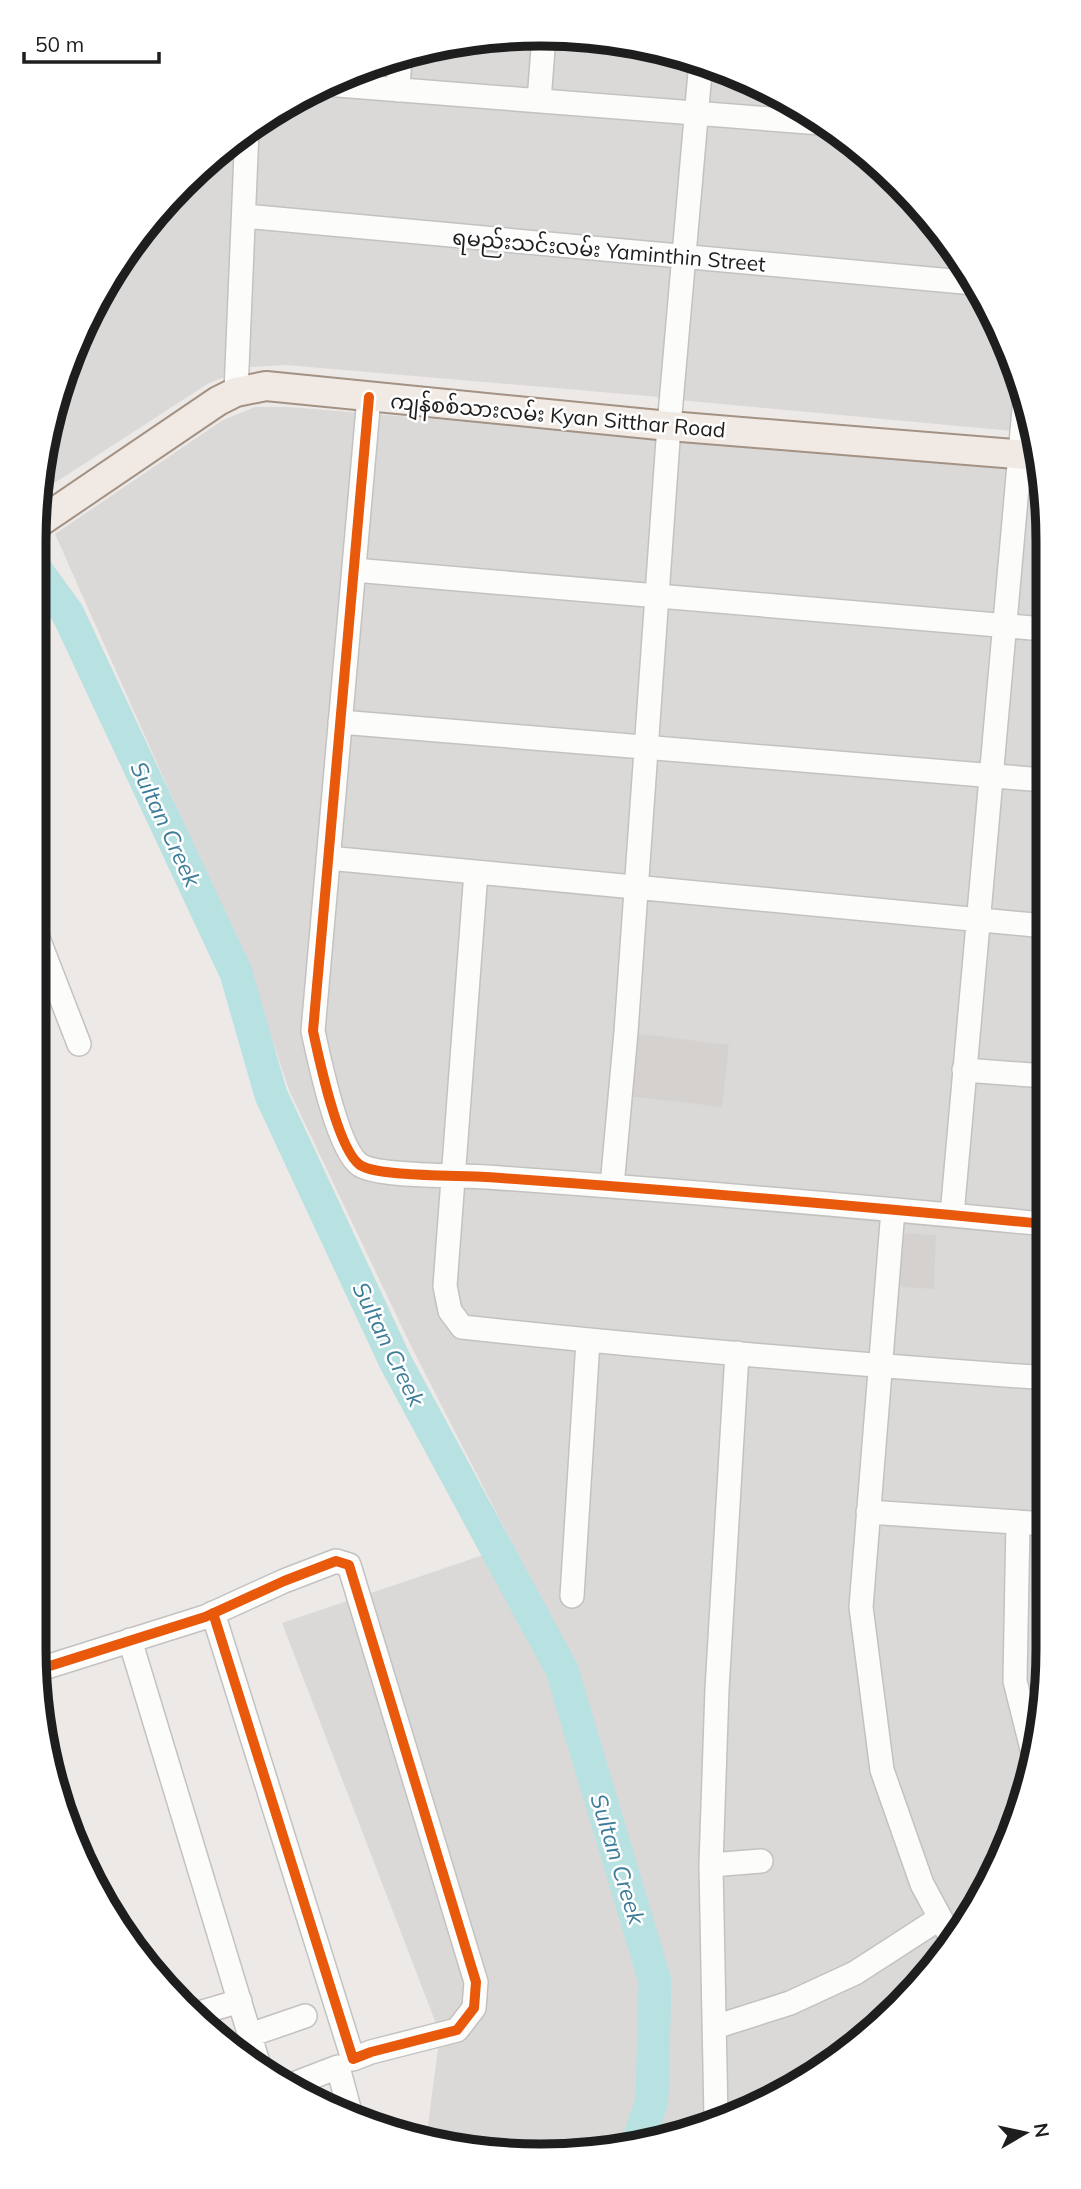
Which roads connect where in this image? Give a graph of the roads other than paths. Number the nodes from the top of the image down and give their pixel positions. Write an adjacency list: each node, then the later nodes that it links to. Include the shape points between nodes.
1 (543, 46): 6 (street)
2 (399, 66): 5 (street)
3 (700, 72): 7 (street)
4 (345, 86): 5 (street)
5 (398, 90): 6 (street)
6 (538, 101): 7 (street)
7 (696, 113): 8 (street); 11 (street)
8 (804, 122)
9 (247, 142): 10 (street)
10 (244, 216): 11 (street, ရမည်းသင်းလမ်း Yaminthin Street); 13 (street)
11 (684, 256): 12 (street, ရမည်းသင်းလမ်း Yaminthin Street); 15 (street)
12 (962, 282)
13 (236, 392): 14 (main road, ကျန်စစ်သားလမ်း Kyan Sitthar Road, via 266,387); 18 (main road, ကျန်စစ်သားလမ်း Kyan Sitthar Road)
14 (369, 397): 15 (main road, ကျန်စစ်သားလမ်း Kyan Sitthar Road); 19 (street)
15 (670, 426): 16 (main road, ကျန်စစ်သားလမ်း Kyan Sitthar Road); 20 (street)
16 (1028, 455)
17 (1029, 462): 21 (street)
18 (47, 518)
19 (354, 570): 20 (street); 23 (street)
20 (657, 596): 21 (street); 24 (street)
21 (1004, 626): 22 (street); 25 (street)
22 (1036, 628)
23 (340, 722): 24 (street); 27 (street)
24 (645, 747): 25 (street); 29 (street)
25 (991, 776): 26 (street); 30 (street)
26 (1036, 779)
27 (328, 859): 28 (street); 36 (street, via 313,1031 327,1093 346,1146 359,1164 381,1172)
28 (476, 872): 29 (street); 36 (street)
29 (635, 887): 30 (street); 37 (street)
30 (978, 920): 31 (street); 34 (street)
31 (1036, 925)
32 (46, 959): 33 (street)
33 (79, 1044)
34 (964, 1070): 35 (street); 39 (street)
35 (1036, 1075)
36 (453, 1174): 37 (street); 41 (street, via 445,1286 450,1311 462,1327)
37 (611, 1186): 38 (street)
38 (893, 1210): 39 (street); 43 (street)
39 (952, 1215): 40 (street)
40 (1036, 1223)
41 (588, 1341): 42 (street); 48 (street)
42 (737, 1353): 43 (street); 54 (street)
43 (880, 1366): 44 (street); 45 (street)
44 (1036, 1377)
45 (868, 1512): 46 (street); 55 (street, via 861,1607 882,1770 922,1884)
46 (1018, 1522): 47 (street); 52 (street, via 1015,1681)
47 (1036, 1523)
48 (572, 1596)
49 (213, 1613): 50 (street); 62 (street); 62 (street, via 336,1561 349,1565 475,1982 474,2008 457,2030)
50 (130, 1640): 51 (street); 56 (street)
51 (47, 1667)
52 (1028, 1733)
53 (761, 1861): 54 (street)
54 (711, 1865): 59 (street)
55 (945, 1927): 59 (street, via 790,2003)
56 (240, 2001): 57 (street); 60 (street)
57 (204, 2012)
58 (305, 2016): 60 (street)
59 (715, 2027): 65 (street)
60 (250, 2035): 61 (street)
61 (255, 2053)
62 (345, 2063): 63 (street); 64 (street)
63 (302, 2081)
64 (349, 2105)
65 (716, 2111)

